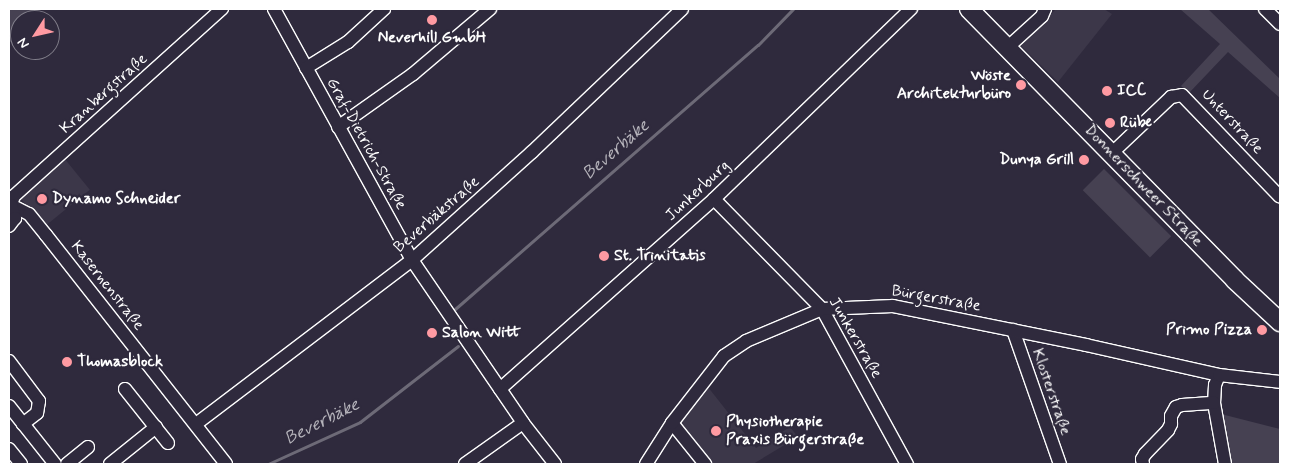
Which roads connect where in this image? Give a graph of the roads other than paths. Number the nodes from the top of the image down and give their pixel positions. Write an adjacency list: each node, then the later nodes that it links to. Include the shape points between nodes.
1 (222, 9): 17 (street, Kranbergstraße, via 14,196)
2 (274, 9): 12 (street, Graf-Dietrich-Straße)
3 (384, 9): 12 (street, via 348,42)
4 (490, 9): 13 (street, via 413,74)
5 (682, 9): 19 (street, Beverbäkstraße, via 532,152)
6 (911, 9): 16 (street, Junkerburg)
7 (969, 9): 11 (main road, Donnerschweer Straße)
8 (1045, 9): 11 (street, via 1042,16)
9 (1265, 9): 10 (street)
10 (1280, 24)
11 (1007, 48): 14 (main road, Donnerschweer Straße)
12 (306, 68): 13 (street, Graf-Dietrich-Straße)
13 (338, 127): 19 (street, Graf-Dietrich-Straße)
14 (1112, 154): 15 (street, Unterstraße, via 1171,97 1182,95); 21 (main road, Donnerschweer Straße)
15 (1280, 197)
16 (714, 199): 20 (street, Junkerstraße); 26 (street, Junkerburg)
17 (10, 205): 18 (street, via 15,218); 33 (street, Kasernenstraße, via 29,214)
18 (9, 226)
19 (412, 260): 26 (street, Graf-Dietrich-Straße); 33 (street, Beverbäkstraße)
20 (822, 309): 22 (street, Bürgerstraße, via 893,306); 31 (street, Bürgerstraße, via 746,341 724,356); 47 (street, Junkerstraße)
21 (1279, 318)
22 (1012, 330): 24 (street, Bürgerstraße); 48 (street, Klosterstraße)
23 (9, 361): 32 (street, via 39,401 37,413)
24 (1219, 375): 25 (street, Bürgerstraße); 28 (street, via 1214,385)
25 (1280, 382)
26 (500, 389): 30 (street, Graf-Dietrich-Straße)
27 (125, 390): 34 (street)
28 (1214, 403): 49 (street, via 1176,407 1168,430 1145,454); 50 (street)
29 (9, 406): 32 (street)
30 (523, 423): 43 (street); 44 (street, Graf-Dietrich-Straße)
31 (672, 423): 45 (street, Bürgerstraße); 46 (street)
32 (23, 424): 39 (street)
33 (196, 424): 42 (street, Kasernenstraße)
34 (156, 427): 35 (street); 41 (street)
35 (168, 443)
36 (88, 447): 40 (street)
37 (9, 449): 38 (street)
38 (21, 464)
39 (54, 464)
40 (67, 464)
41 (110, 464)
42 (226, 464)
43 (465, 464)
44 (556, 464)
45 (646, 464)
46 (705, 464)
47 (906, 464)
48 (1060, 464)
49 (1143, 464)
50 (1225, 464)

